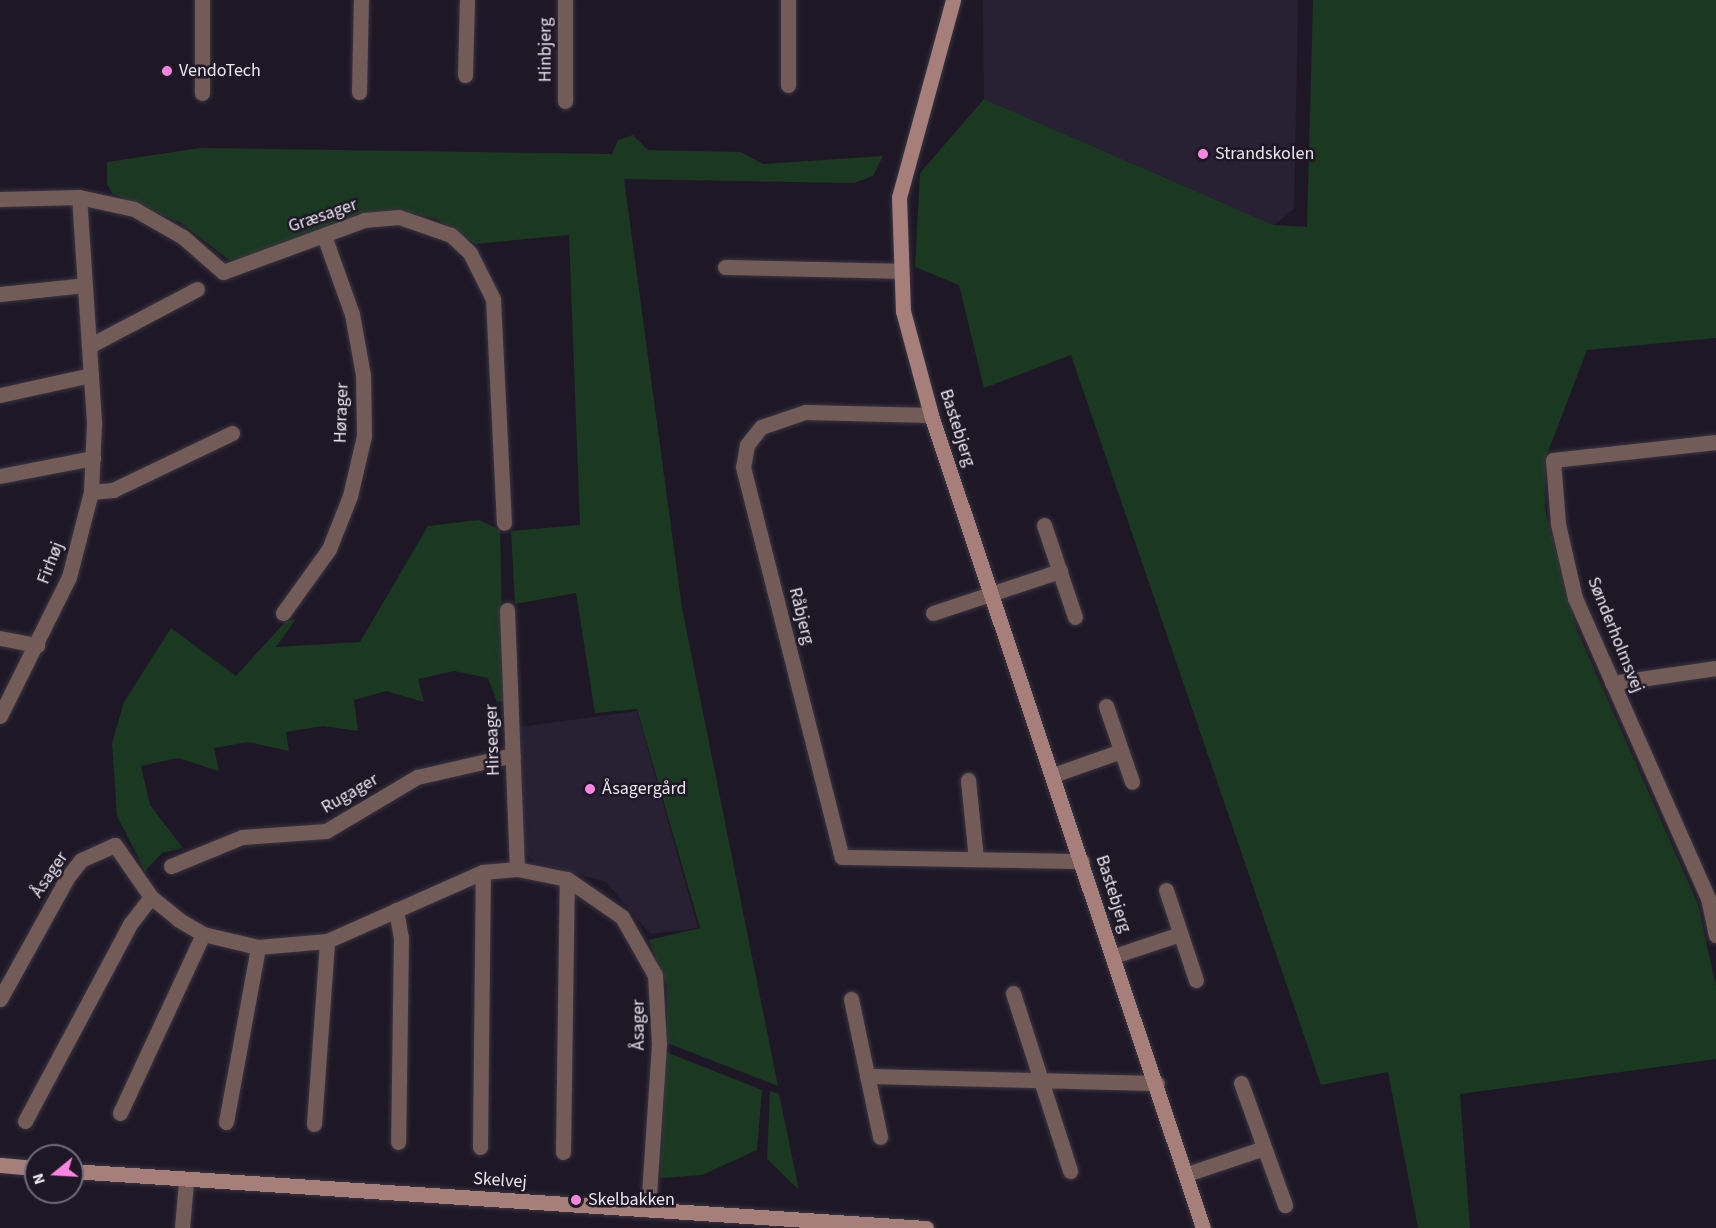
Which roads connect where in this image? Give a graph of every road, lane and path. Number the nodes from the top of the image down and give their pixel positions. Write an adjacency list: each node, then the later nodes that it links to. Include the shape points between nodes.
1 (202, 0): 10 (street)
2 (361, 0): 9 (street)
3 (466, 0): 7 (street)
4 (566, 0): 11 (street, Hinbjerg)
5 (788, 0): 8 (street)
6 (953, 0): 16 (street, Bastebjerg, via 898,197)
7 (465, 75)
8 (788, 85)
9 (359, 92)
10 (202, 93)
11 (565, 101)
12 (79, 197): 13 (street, Græsager); 14 (street, Græsager, via 134,209 161,222 223,272); 17 (street, Firhøj)
13 (0, 199)
14 (324, 236): 29 (street, Græsager, via 364,220 399,217 425,222 451,235 483,274 493,299); 34 (street, Hørager, via 352,314 363,375 364,436 350,496 329,549)
15 (725, 267): 16 (street)
16 (899, 271): 23 (street, Bastebjerg, via 911,350)
17 (85, 285): 19 (street); 20 (street, Firhøj)
18 (197, 289): 20 (street)
19 (0, 294)
20 (89, 346): 21 (street, Firhøj)
21 (91, 375): 22 (street); 26 (street, Firhøj)
22 (0, 395)
23 (931, 415): 32 (street, Bastebjerg); 48 (street, Råbjerg, via 805,412 779,418 761,427 747,445 743,467 842,858)
24 (232, 433): 28 (street, via 112,490)
25 (1716, 442): 40 (street, Sønderholmsvej, via 1553,460 1558,524 1575,598)
26 (93, 458): 27 (street); 28 (street, Firhøj)
27 (0, 476)
28 (91, 492): 38 (street, Firhøj, via 69,577)
29 (504, 523)
30 (1044, 525): 31 (street)
31 (1060, 571): 32 (street); 36 (street)
32 (992, 593): 35 (street); 45 (street, Bastebjerg)
33 (507, 610): 44 (street, Hirseager)
34 (283, 613)
35 (933, 613)
36 (1075, 617)
37 (0, 638): 38 (street)
38 (37, 645): 42 (street, Firhøj)
39 (1716, 668): 40 (street)
40 (1612, 683): 59 (street, Sønderholmsvej, via 1708,898)
41 (1106, 706): 43 (street)
42 (0, 716)
43 (1121, 751): 45 (street); 47 (street)
44 (513, 755): 50 (street, Rugager, via 417,777 326,831 242,837); 51 (street, Hirseager)
45 (1053, 775): 49 (street, Bastebjerg)
46 (968, 780): 48 (street)
47 (1132, 782)
48 (976, 859): 49 (street, Råbjerg)
49 (1082, 861): 62 (street, Bastebjerg)
50 (171, 866)
51 (517, 869): 52 (street, Åsager); 53 (street, Åsager)
52 (483, 872): 56 (street, Åsager); 77 (street)
53 (567, 879): 79 (street); 87 (street, Åsager, via 622,916 655,975 659,1044)
54 (1166, 890): 58 (street)
55 (151, 897): 57 (street, Åsager); 65 (street, Åsager, via 115,845 81,860); 72 (street, via 130,924)
56 (396, 910): 60 (street, Åsager); 76 (street, via 401,937)
57 (203, 934): 61 (street, Åsager); 71 (street)
58 (1180, 934): 62 (street, Bastebjerg); 63 (street)
59 (1716, 935)
60 (327, 941): 61 (street, Åsager); 74 (street)
61 (258, 947): 73 (street)
62 (1114, 956): 69 (street, Bastebjerg)
63 (1196, 980)
64 (1012, 993): 68 (street)
65 (0, 999)
66 (851, 999): 67 (street)
67 (867, 1076): 68 (street); 75 (street)
68 (1040, 1079): 69 (street); 82 (street)
69 (1156, 1083): 84 (street, Bastebjerg)
70 (1241, 1083): 78 (street)
71 (120, 1113)
72 (25, 1120)
73 (226, 1122)
74 (314, 1124)
75 (880, 1137)
76 (398, 1142)
77 (480, 1147)
78 (1264, 1148): 84 (street); 86 (street)
79 (563, 1152)
80 (0, 1165): 81 (street)
81 (24, 1167)
82 (1070, 1171)
83 (84, 1172): 85 (street, Skelvej)
84 (1187, 1174): 91 (street, Bastebjerg)
85 (186, 1181): 87 (street, Skelvej); 89 (street)
86 (1284, 1205)
87 (648, 1210): 88 (street, Skelvej)
88 (907, 1227): 90 (street, Skelvej)
89 (182, 1228)
90 (926, 1228)
91 (1203, 1228)

